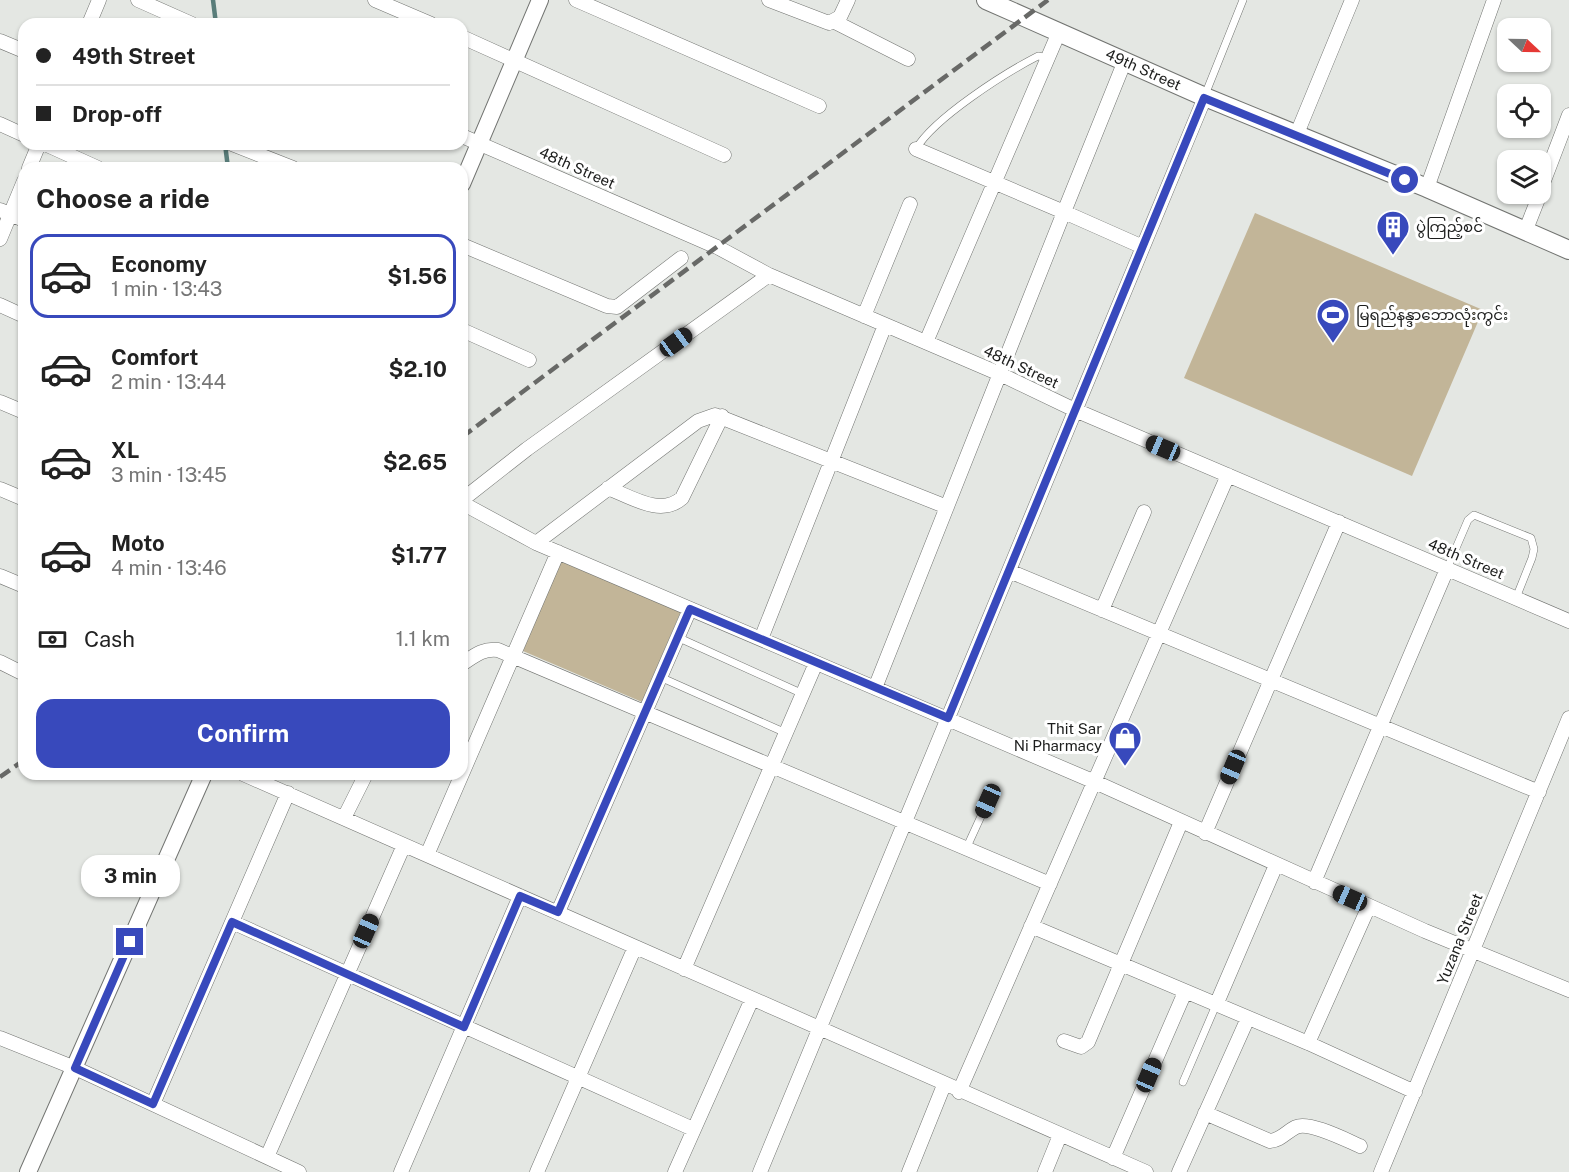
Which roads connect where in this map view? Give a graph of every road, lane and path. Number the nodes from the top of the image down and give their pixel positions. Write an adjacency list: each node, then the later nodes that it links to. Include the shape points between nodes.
1 (99, 0): 12 (street)
2 (138, 0): 13 (street)
3 (375, 0): 14 (street)
4 (540, 0): 22 (street)
5 (576, 0): 25 (street)
6 (769, 0): 15 (street, via 819,22)
7 (848, 0): 15 (street)
8 (986, 0): 16 (main road, 49th Street)
9 (1244, 0): 24 (lane)
10 (1352, 0): 29 (street)
11 (1494, 0): 41 (street)
12 (92, 18)
13 (178, 18)
14 (417, 18)
15 (835, 22): 20 (street)
16 (1059, 32): 21 (street); 23 (main road, 49th Street)
17 (468, 40): 22 (street)
18 (0, 41): 19 (street)
19 (18, 48)
20 (908, 58)
21 (1048, 58): 32 (lane, via 1038,56 980,94 930,130); 40 (street)
22 (515, 60): 31 (street); 35 (street)
23 (1124, 63): 24 (main road, 49th Street); 46 (street)
24 (1204, 98): 29 (main road, 49th Street); 49 (street)
25 (819, 106)
26 (1569, 115): 38 (street)
27 (0, 124): 28 (street)
28 (18, 132)
29 (1296, 136): 41 (main road, 49th Street)
30 (468, 138): 31 (street, 48th Street)
31 (479, 143): 39 (street); 53 (street, 48th Street, via 717,247)
32 (916, 149): 40 (street)
33 (58, 150): 36 (street)
34 (247, 150): 37 (street)
35 (724, 154)
36 (85, 162)
37 (277, 162)
38 (1551, 163)
39 (468, 170)
40 (995, 182): 46 (street); 59 (street)
41 (1427, 188): 47 (main road, 49th Street)
42 (18, 191): 45 (street)
43 (910, 204): 56 (street)
44 (1536, 204): 47 (street)
45 (5, 212): 48 (street)
46 (1064, 212): 49 (street); 61 (street)
47 (1526, 232): 51 (main road, 49th Street)
48 (0, 239)
49 (1143, 247): 64 (street)
50 (468, 248): 52 (street, via 618,307)
51 (1569, 250)
52 (681, 258)
53 (770, 275): 56 (street, 48th Street); 71 (street, via 527,449)
54 (0, 305): 55 (street)
55 (18, 313)
56 (864, 315): 57 (street, 48th Street)
57 (885, 325): 59 (street, 48th Street); 66 (street)
58 (468, 333): 60 (street)
59 (926, 342): 61 (street, 48th Street)
60 (528, 360)
61 (1000, 374): 64 (street, 48th Street); 73 (street)
62 (0, 402): 63 (street)
63 (18, 410)
64 (1076, 411): 67 (street, 48th Street); 79 (street)
65 (722, 416): 66 (street); 68 (street, via 698,421); 68 (street, via 682,498 672,506 656,506)
66 (830, 460): 73 (street); 88 (street)
67 (1228, 475): 75 (street, 48th Street); 86 (street)
68 (608, 488): 76 (street)
69 (0, 489): 70 (street)
70 (18, 496)
71 (468, 496)
72 (468, 504): 76 (street)
73 (947, 507): 96 (street)
74 (1144, 512): 84 (street)
75 (1339, 522): 78 (street, 48th Street); 95 (street)
76 (536, 543): 77 (street)
77 (558, 552): 83 (street); 89 (street)
78 (1447, 568): 82 (street, 48th Street); 82 (lane, via 1468,520 1474,515 1523,533 1531,538 1534,549); 101 (street)
79 (1009, 571): 84 (street); 99 (street)
80 (0, 576): 81 (street)
81 (18, 584)
82 (1516, 598): 85 (street, 48th Street)
83 (690, 609): 87 (street); 88 (street)
84 (1102, 610): 86 (street)
85 (1569, 621)
86 (1159, 634): 95 (street); 109 (street)
87 (677, 637): 94 (street); 97 (lane)
88 (761, 639): 92 (street)
89 (513, 657): 90 (street, via 489,649); 98 (street); 103 (street)
90 (468, 661)
91 (0, 662): 93 (street)
92 (816, 663): 96 (street); 97 (street)
93 (18, 671)
94 (660, 678): 98 (street); 102 (lane)
95 (1271, 680): 101 (street); 116 (street)
96 (875, 688): 99 (street)
97 (803, 694): 102 (street)
98 (644, 712): 104 (street); 125 (street)
99 (948, 718): 109 (street); 115 (street)
100 (1569, 718): 110 (street, Yuzana Street)
101 (1380, 726): 110 (street); 121 (street)
102 (786, 733): 104 (street)
103 (468, 761)
104 (772, 767): 115 (street); 131 (street)
105 (201, 780): 143 (street)
106 (257, 780): 111 (street)
107 (363, 780): 113 (street)
108 (460, 780): 119 (street)
109 (1095, 782): 114 (street); 122 (street)
110 (1539, 792): 129 (street, Yuzana Street)
111 (288, 793): 113 (street); 126 (street)
112 (988, 801): 118 (lane)
113 (344, 818): 117 (street)
114 (1181, 822): 116 (street); 130 (street)
115 (905, 823): 118 (street); 139 (street)
116 (1205, 833): 120 (street)
117 (404, 845): 119 (street); 132 (street)
118 (966, 849): 122 (street)
119 (427, 855): 123 (street)
120 (1276, 865): 121 (street); 136 (street)
121 (1314, 882): 124 (street)
122 (1050, 884): 127 (street)
123 (520, 896): 125 (street); 138 (street)
124 (1369, 906): 129 (street); 142 (street)
125 (558, 912): 128 (street)
126 (232, 922): 132 (street); 149 (street)
127 (1032, 926): 130 (street); 147 (street)
128 (635, 947): 131 (street); 144 (street)
129 (1473, 950): 133 (street); 148 (street, Yuzana Street)
130 (1122, 966): 134 (street); 141 (street, via 1088,1042 1081,1047)
131 (684, 969): 135 (street)
132 (347, 974): 138 (street); 154 (street)
133 (1569, 990)
134 (1185, 992): 136 (street); 155 (street)
135 (752, 999): 139 (street); 151 (street)
136 (1216, 1005): 137 (street); 145 (lane)
137 (1248, 1018): 142 (street); 150 (street)
138 (464, 1027): 144 (street); 160 (street)
139 (820, 1029): 146 (street); 157 (street)
140 (0, 1038): 143 (street)
141 (1064, 1041)
142 (1308, 1043): 148 (street)
143 (75, 1068): 149 (street); 158 (street)
144 (578, 1079): 151 (street); 161 (street)
145 (1183, 1082)
146 (944, 1085): 147 (street); 163 (street)
147 (959, 1092): 152 (street)
148 (1415, 1092): 167 (street, Yuzana Street)
149 (153, 1104): 154 (street)
150 (1205, 1113): 153 (street, via 1270,1141 1306,1125); 166 (street)
151 (693, 1129): 162 (street)
152 (1060, 1135): 155 (street); 164 (street)
153 (1360, 1146)
154 (267, 1157): 159 (street)
155 (1113, 1158): 156 (street)
156 (1128, 1168): 165 (street)
157 (764, 1171)
158 (28, 1172)
159 (299, 1172)
160 (401, 1172)
161 (537, 1172)
162 (675, 1172)
163 (909, 1172)
164 (1045, 1172)
165 (1146, 1172)
166 (1179, 1172)
167 (1381, 1172)

